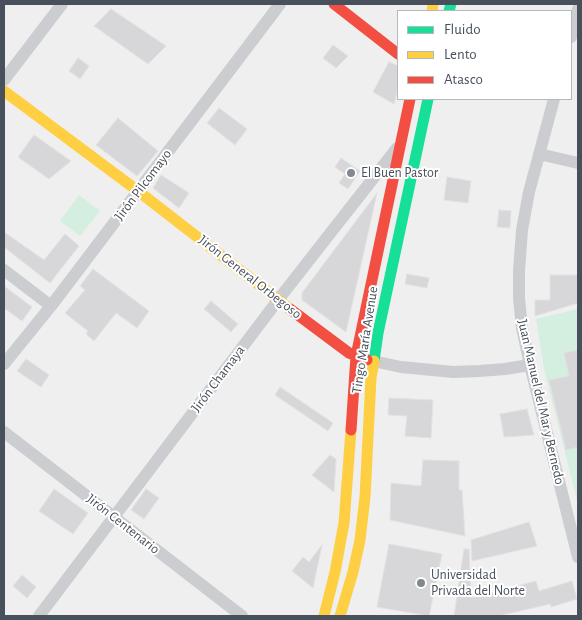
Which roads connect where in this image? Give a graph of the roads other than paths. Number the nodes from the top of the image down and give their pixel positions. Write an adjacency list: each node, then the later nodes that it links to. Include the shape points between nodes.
1 (62, 4): 7 (street)
2 (280, 4): 15 (street, Jirón Pilcomayo)
3 (334, 4): 6 (main road)
4 (578, 9): 5 (street)
5 (572, 32)
6 (397, 53)
7 (4, 80)
8 (4, 91): 15 (main road, Jirón General Orbegoso)
9 (410, 100): 12 (main road, Tingo María Avenue)
10 (428, 100): 20 (main road, Tingo María Avenue)
11 (554, 100): 13 (street, Juan Manuel del Mar y Bernedo)
12 (400, 144): 17 (street, Jirón Chamaya); 19 (main road, Tingo María Avenue)
13 (539, 154): 14 (street); 22 (street, Juan Manuel del Mar y Bernedo, via 522,230 519,271 521,318)
14 (578, 163)
15 (138, 191): 17 (main road, Jirón General Orbegoso); 18 (street, Jirón Pilcomayo)
16 (4, 270): 18 (street)
17 (278, 300): 19 (main road, Jirón General Orbegoso); 26 (street, Jirón Chamaya)
18 (51, 306): 21 (street, Jirón Pilcomayo)
19 (356, 356): 20 (main road, Jirón General Orbegoso); 24 (main road, Tingo María Avenue)
20 (374, 362): 22 (street, Jirón General Orbegoso, via 453,372); 25 (main road, Tingo María Avenue)
21 (4, 364)
22 (530, 365): 27 (street, Juan Manuel del Mar y Bernedo)
23 (4, 432): 26 (street, Jirón Centenario)
24 (348, 473): 25 (main road); 30 (main road, Tingo María Avenue, via 342,537)
25 (366, 473): 31 (main road, Tingo María Avenue, via 360,540)
26 (114, 517): 28 (street, Jirón Centenario); 29 (street, Jirón Chamaya)
27 (578, 557)
28 (239, 615)
29 (39, 616)
30 (324, 616)
31 (340, 616)

